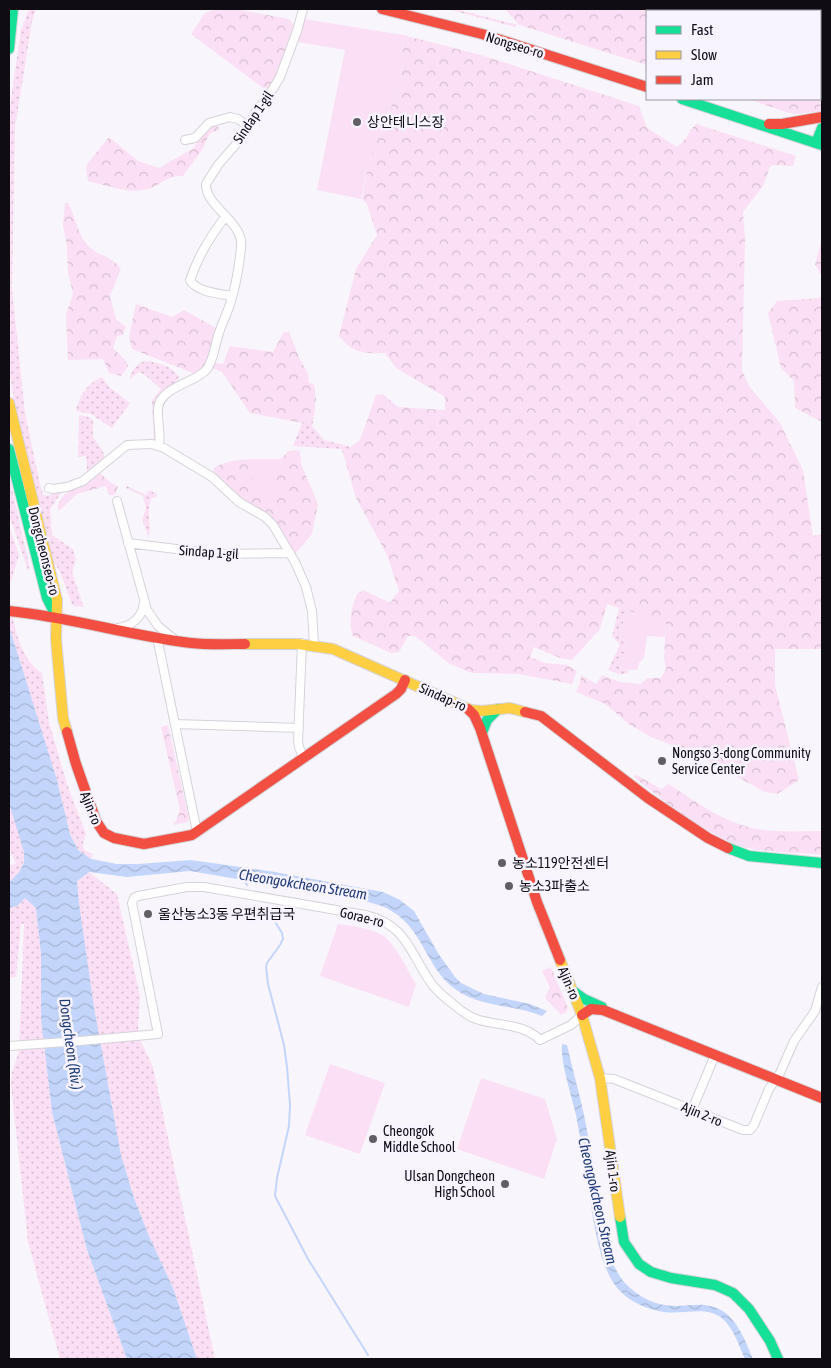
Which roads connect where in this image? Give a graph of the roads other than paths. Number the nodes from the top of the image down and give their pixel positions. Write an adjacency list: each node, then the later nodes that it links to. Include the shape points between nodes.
1 (303, 9): 9 (street, Sindap 1-gil, via 284,70)
2 (382, 9): 5 (street, Nongseo-ro, via 529,48)
3 (14, 12): 4 (street)
4 (9, 49)
5 (646, 87)
6 (685, 100): 8 (street)
7 (822, 117): 8 (street, via 782,124)
8 (752, 122): 12 (street)
9 (248, 126): 11 (street, via 230,117 209,123 195,138); 13 (street, Sindap 1-gil, via 206,184 210,197)
10 (822, 128): 12 (street)
11 (185, 140)
12 (819, 144)
13 (226, 216): 14 (street, Sindap 1-gil, via 238,230 242,241); 14 (street, via 210,238 190,280 202,289)
14 (232, 296): 16 (street, Sindap 1-gil, via 209,367 198,377 173,389 160,402)
15 (9, 403): 24 (street, Dongcheonseo-ro, via 57,600)
16 (159, 446): 18 (street, via 127,445 83,481 68,487); 21 (street, via 212,478 238,502 269,521)
17 (9, 449): 24 (street, Dongcheonseo-ro, via 47,598)
18 (49, 488)
19 (117, 501): 20 (street)
20 (128, 543): 21 (street, Sindap 1-gil, via 216,554); 22 (street)
21 (290, 553): 29 (street, via 312,611)
22 (144, 602): 25 (street, via 143,610 134,621 125,627); 27 (street, via 158,626)
23 (9, 611): 24 (street, Sindap-ro)
24 (57, 617): 25 (street, Sindap-ro); 37 (street, Ajin-ro, via 63,718 98,826 109,836 144,844)
25 (112, 628): 26 (street, Sindap-ro)
26 (157, 637): 27 (street, Sindap-ro); 33 (street)
27 (176, 640): 28 (street, Sindap-ro, via 227,644)
28 (302, 643): 29 (street, Sindap-ro); 34 (street)
29 (314, 645): 30 (street, Sindap-ro, via 334,649)
30 (405, 680): 31 (street, Sindap-ro); 36 (street, Ajin-ro, via 396,694)
31 (467, 709): 32 (street, Sindap-ro); 35 (street, Ajin-ro, via 474,715)
32 (498, 709): 35 (street, via 487,720); 38 (street, Sindap-ro, via 517,709 541,716 648,798 717,843 749,856)
33 (175, 724): 34 (street); 37 (street)
34 (299, 728): 36 (street, via 299,747)
35 (482, 733): 40 (street, Ajin-ro, via 537,902)
36 (303, 757): 37 (street, Ajin-ro)
37 (197, 832)
38 (822, 863)
39 (822, 987): 46 (street, via 812,1016 794,1041)
40 (572, 990): 41 (street, Ajin-ro); 42 (street)
41 (582, 1015): 42 (street, Ajin-ro, via 598,1008); 43 (street, Gorae-ro, via 571,1025 540,1040 526,1030 478,1020 461,1011 433,987 400,934 382,920 204,887 186,887 138,896 133,900 158,1034); 45 (street, Ajin 1-ro)
42 (621, 1017): 44 (street, Ajin-ro)
43 (9, 1046)
44 (715, 1055): 46 (street, Ajin-ro); 48 (street)
45 (600, 1078): 48 (street, Ajin 2-ro, via 614,1079); 49 (street, Ajin 1-ro, via 622,1234 629,1251 639,1264 656,1274 715,1285 733,1292 749,1309)
46 (776, 1079): 47 (street, Ajin-ro); 48 (street, Ajin 2-ro, via 750,1130 742,1130)
47 (822, 1098)
48 (692, 1110)
49 (778, 1359)

